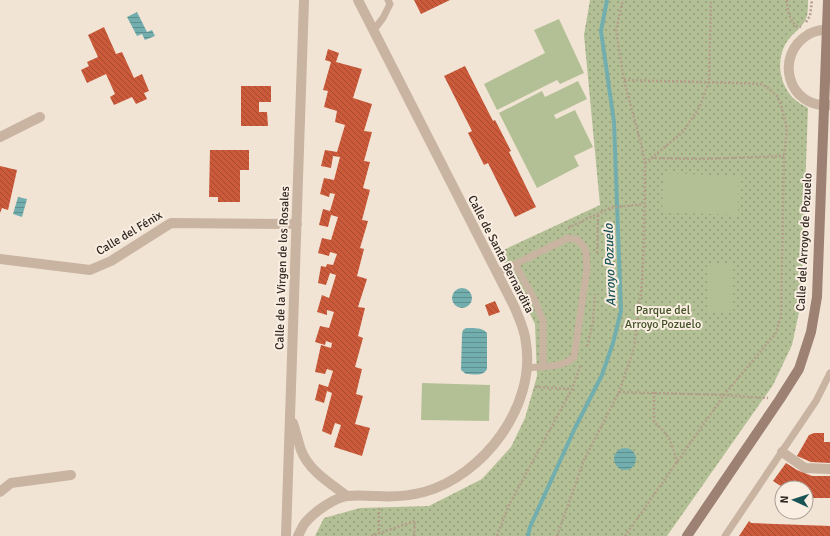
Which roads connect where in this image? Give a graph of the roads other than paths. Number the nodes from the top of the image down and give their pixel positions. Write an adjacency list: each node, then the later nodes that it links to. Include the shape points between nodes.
1 (304, 0): 10 (street, Calle de la Virgen de los Rosales)
2 (358, 0): 6 (street, Calle de Santa Bernardita)
3 (388, 0): 6 (lane, via 390,4)
4 (828, 0): 5 (main road, Calle del Arroyo de Pozuelo)
5 (828, 30): 7 (main road, Calle del Arroyo de Pozuelo); 7 (street, via 814,32 802,38 789,60 788,73 792,86 800,96 811,103)
6 (373, 31): 13 (street, Calle de Santa Bernardita)
7 (827, 106): 25 (main road, Calle del Arroyo de Pozuelo, via 817,297 811,332 799,369)
8 (40, 117): 9 (street)
9 (0, 137)
10 (297, 224): 11 (street, Calle del Fénix, via 171,223 111,261 90,270); 17 (street, Calle de la Virgen de los Rosales)
11 (0, 259)
12 (515, 264): 13 (lane); 14 (lane, via 543,321); 14 (lane, via 568,238 578,240 586,253 586,273 574,357 569,362)
13 (497, 273): 15 (street, Calle de Santa Bernardita, via 521,325 526,343)
14 (543, 366): 15 (lane)
15 (527, 368): 22 (street, Calle de Santa Bernardita, via 524,387 516,409 488,451 473,467 441,486 424,492 379,497)
16 (830, 373): 18 (lane, via 816,401)
17 (291, 416): 22 (street, via 301,451 309,464); 23 (street, Calle de la Virgen de los Rosales)
18 (782, 452): 19 (street, via 805,468); 26 (lane)
19 (830, 469)
20 (71, 475): 21 (street, via 11,483)
21 (0, 492)
22 (347, 496): 24 (street, Calle de Santa Bernardita, via 322,508 306,523)
23 (286, 536)
24 (298, 536)
25 (687, 536)
26 (725, 536)

